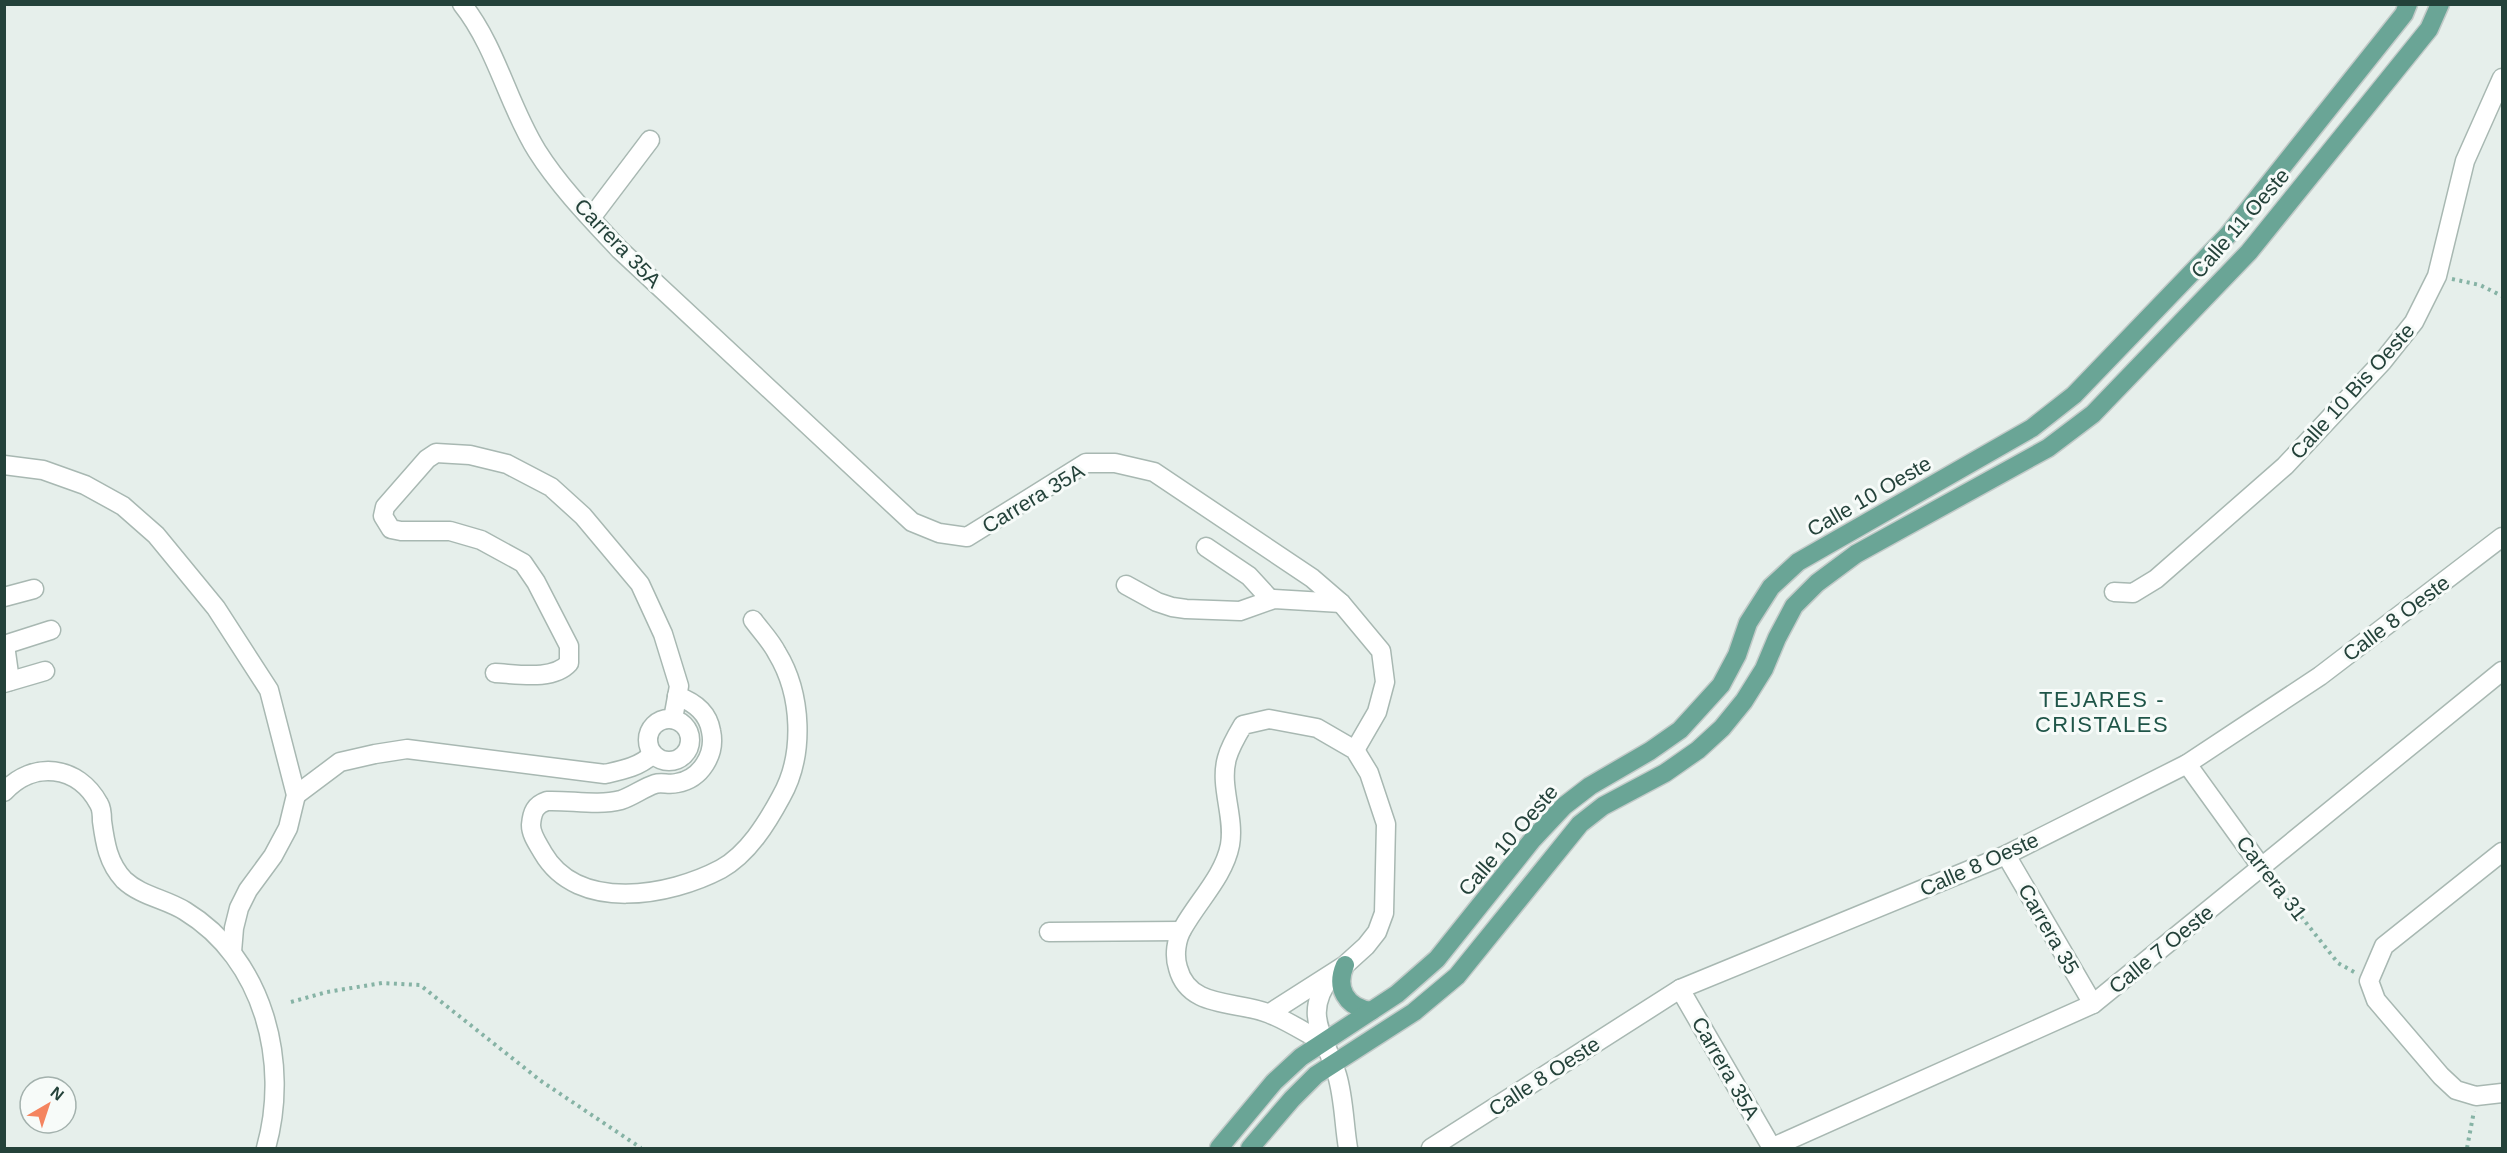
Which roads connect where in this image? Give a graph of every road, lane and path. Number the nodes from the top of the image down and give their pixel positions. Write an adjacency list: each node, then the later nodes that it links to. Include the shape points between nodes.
1 (462, 4): 6 (street, Carrera 35A, via 498,66 538,152)
2 (2408, 4): 9 (main road, Calle 11 Oeste, via 2397,23 2228,235 2074,395)
3 (2440, 4): 10 (main road, Calle 11 Oeste, via 2429,29 2249,252 2093,414)
4 (2502, 78): 7 (street, Calle 10 Bis Oeste, via 2465,161)
5 (650, 140): 6 (street)
6 (591, 218): 19 (street, Carrera 35A, via 912,522 939,533 967,537 1086,463 1115,463 1154,472 1312,578)
7 (2437, 276): 8 (path, via 2480,285); 16 (street, Calle 10 Bis Oeste, via 2414,322 2383,361 2285,466 2156,579 2133,593)
8 (2502, 296)
9 (2032, 428): 45 (main road, Calle 10 Oeste, via 1798,562 1772,587 1748,623 1721,685 1680,730 1563,806 1437,959)
10 (2048, 448): 48 (main road, Calle 10 Oeste, via 1856,554 1818,583 1794,606 1764,669 1722,728 1665,773 1603,806 1580,824 1457,976 1414,1012)
11 (4, 465): 33 (street, via 43,470 85,484 123,506 156,535 216,608 269,690)
12 (2502, 537): 31 (street, Calle 8 Oeste, via 2320,676)
13 (1206, 548): 18 (street, via 1249,576)
14 (1126, 585): 18 (street, via 1172,608 1240,611)
15 (34, 589): 17 (street)
16 (2114, 592)
17 (4, 597)
18 (1270, 599): 19 (street)
19 (1341, 603): 29 (street, Carrera 35A, via 1381,651 1385,682 1377,712)
20 (753, 620): 27 (street, via 778,653 788,677 797,721 794,766 766,824 750,845 722,868 669,888 628,895 606,893 573,882 548,861 531,832 532,814 538,804 547,801 621,800 656,783 680,783 700,771 711,751 711,727 698,707)
21 (51, 630): 22 (street)
22 (5, 645): 26 (street)
23 (45, 671): 26 (street)
24 (2502, 671): 36 (street, Calle 7 Oeste)
25 (495, 674): 27 (street, via 552,674 563,670 569,663 569,646 523,562 481,540 450,531 401,531 391,529 386,522 385,507 436,453 470,455 507,464 551,487 583,516 640,584 663,634 679,686)
26 (8, 682)
27 (677, 696): 28 (street)
28 (673, 719): 30 (street, via 657,721 649,730 647,743); 30 (street, via 689,730 691,742 686,754 675,761 663,761)
29 (1355, 750): 37 (street, via 1317,728 1269,719 1243,725 1227,757 1225,772 1230,846 1221,870); 40 (street, via 1369,773 1386,824 1384,914 1377,932)
30 (653, 754): 33 (street, via 630,768 605,774 407,749 340,762)
31 (2187, 764): 35 (street, Calle 8 Oeste); 36 (street, Carrera 31)
32 (4, 792): 39 (street, via 15,780 51,770 68,774 87,786 100,805 106,848 125,880 184,910)
33 (296, 795): 39 (street, via 288,828 239,908)
34 (2502, 852): 41 (street, via 2384,946)
35 (2006, 855): 42 (street, Calle 8 Oeste); 44 (street, Carrera 35)
36 (2262, 868): 41 (path, Carrera 31, via 2338,963); 44 (street, Calle 7 Oeste)
37 (1181, 930): 38 (street); 46 (street, via 1176,962 1184,983 1193,993)
38 (1049, 932)
39 (232, 952): 52 (street, via 262,1008 273,1054 275,1084)
40 (1345, 965): 45 (main road, via 1340,982 1347,1000); 46 (street); 47 (street, via 1323,986 1318,1000 1316,1016)
41 (2369, 981): 50 (street, via 2376,1000 2441,1076 2456,1090)
42 (1680, 989): 51 (street, Carrera 35A); 57 (street, Calle 8 Oeste)
43 (291, 1002): 53 (path, via 382,983 420,985 541,1080)
44 (2092, 1004): 51 (street, Calle 7 Oeste)
45 (1371, 1011): 47 (main road, Calle 10 Oeste)
46 (1270, 1013): 47 (street)
47 (1323, 1042): 48 (street); 54 (main road, Calle 10 Oeste, via 1274,1082)
48 (1332, 1065): 55 (main road, Calle 10 Oeste, via 1292,1099); 56 (street, via 1337,1074)
49 (2502, 1093): 50 (street)
50 (2476, 1096): 58 (path)
51 (1772, 1148)
52 (266, 1149)
53 (641, 1149)
54 (1219, 1149)
55 (1250, 1149)
56 (1348, 1149)
57 (1431, 1149)
58 (2467, 1149)

